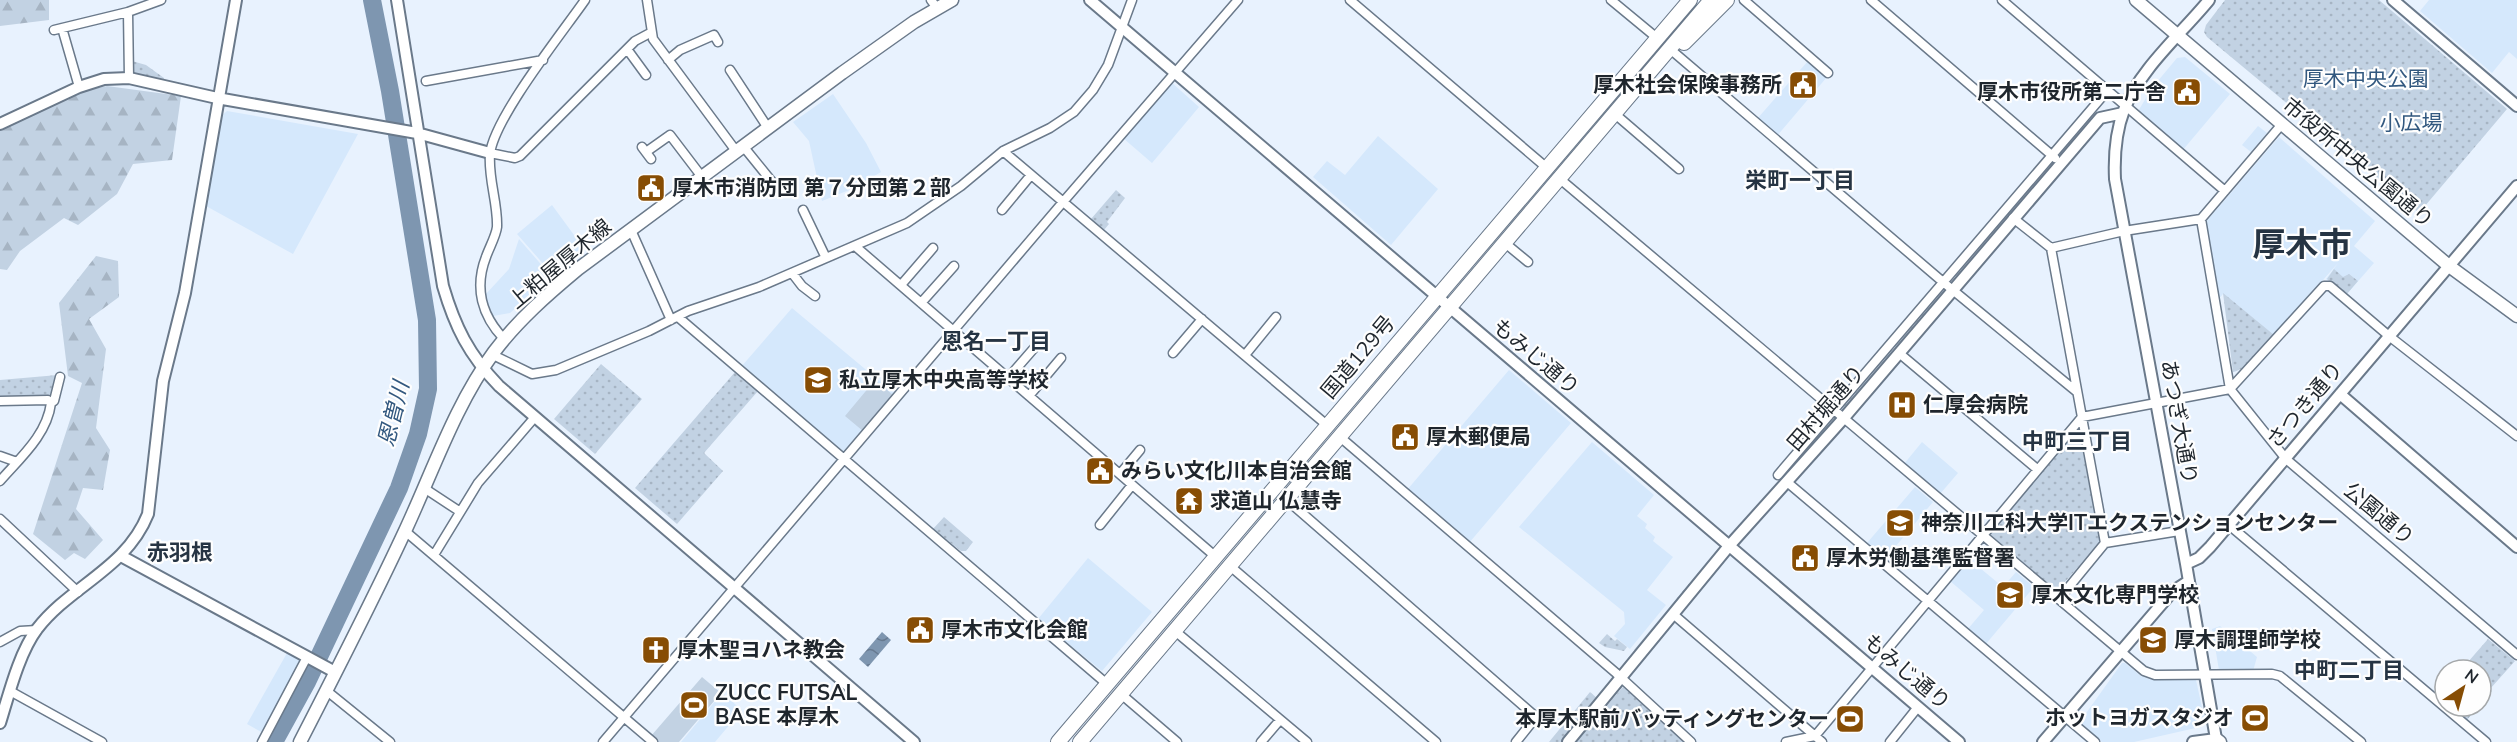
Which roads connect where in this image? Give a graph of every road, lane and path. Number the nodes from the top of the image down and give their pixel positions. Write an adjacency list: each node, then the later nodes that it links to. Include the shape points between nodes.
1 (161, 0): 23 (street)
2 (236, 0): 41 (street)
3 (397, 0): 48 (street)
4 (585, 0): 31 (street)
5 (647, 0): 25 (street)
6 (952, 0): 22 (main road, 上粕屋厚木線)
7 (1090, 0): 24 (street, もみじ通り)
8 (1132, 0): 24 (street)
9 (1238, 0): 35 (street)
10 (1350, 0): 55 (street)
11 (1611, 0): 28 (street)
12 (1679, 0): 28 (highway)
13 (1690, 0): 28 (highway, 国道129号)
14 (1711, 0): 30 (highway)
15 (1727, 0): 30 (highway, via 1692,36)
16 (1744, 0): 34 (street)
17 (1871, 0): 53 (street)
18 (2002, 0): 40 (street)
19 (2136, 0): 27 (main road)
20 (2209, 0): 27 (street)
21 (2393, 0): 42 (street)
22 (934, 4): 47 (main road, 上粕屋厚木線)
23 (128, 12): 37 (street); 39 (street, via 58,29)
24 (1122, 27): 35 (street, もみじ通り); 50 (street, via 1108,65 1074,112)
25 (650, 33): 29 (street); 32 (street)
26 (715, 35): 32 (street, via 680,50)
27 (2178, 36): 43 (street, via 2140,82); 46 (main road, 市役所中央公園通り)
28 (1655, 37): 55 (highway, 国道129号)
29 (627, 49): 36 (street); 51 (street, via 520,156)
30 (1671, 51): 44 (highway, 国道129号); 79 (street)
31 (543, 60): 38 (street); 51 (street, via 501,124)
32 (668, 60): 49 (street)
33 (730, 70): 47 (street)
34 (1828, 72)
35 (1175, 74): 63 (street); 83 (street, もみじ通り)
36 (646, 75)
37 (129, 78): 39 (street, via 104,79); 41 (street)
38 (426, 81)
39 (79, 87): 45 (street)
40 (2108, 91): 43 (street); 53 (street)
41 (217, 98): 48 (street); 138 (street, via 185,293 163,381 151,498 141,531)
42 (2517, 106)
43 (2124, 109): 54 (street, 田村堀通り, via 2100,118); 62 (street); 69 (street, あつぎ大通り, via 2115,162)
44 (1615, 114): 56 (street); 59 (highway, 国道129号)
45 (0, 124)
46 (2282, 124): 62 (street); 77 (main road, 市役所中央公園通り)
47 (768, 128): 49 (main road, 上粕屋厚木線)
48 (413, 132): 51 (street); 99 (street, via 443,286 465,344)
49 (740, 148): 58 (main road, 上粕屋厚木線); 60 (street)
50 (1003, 151): 57 (street); 71 (street, via 927,211)
51 (490, 153): 92 (street, via 497,228 478,290 492,327)
52 (647, 153): 58 (street, via 667,131)
53 (2052, 155): 54 (street); 79 (street)
54 (2061, 163): 66 (street, 田村堀通り)
55 (1547, 168): 83 (highway, 国道129号)
56 (1679, 169)
57 (1031, 175): 63 (street); 65 (street)
58 (702, 177): 68 (main road, 上粕屋厚木線)
59 (1560, 179): 70 (highway, 国道129号); 109 (street)
60 (769, 180)
61 (2517, 186): 77 (street, さつき通り)
62 (2226, 191): 67 (street)
63 (1063, 202): 89 (street); 90 (street)
64 (803, 210): 74 (street)
65 (1002, 210)
66 (2013, 218): 73 (street); 81 (street, 田村堀通り)
67 (2201, 219): 69 (street); 102 (street)
68 (631, 230): 88 (street); 92 (main road, 上粕屋厚木線, via 539,302)
69 (2124, 231): 73 (street); 107 (street, あつぎ大通り)
70 (1505, 243): 75 (street); 85 (highway, 国道129号)
71 (855, 246): 74 (street); 80 (street)
72 (933, 248): 80 (street)
73 (2051, 248): 103 (street)
74 (826, 258): 78 (street)
75 (1528, 262)
76 (954, 266): 84 (street)
77 (2449, 266): 86 (main road, 市役所中央公園通り); 91 (street, さつき通り)
78 (792, 273): 82 (street); 88 (street)
79 (1943, 282): 81 (street); 109 (street)
80 (900, 285): 84 (street)
81 (1954, 289): 95 (street, 田村堀通り); 103 (street)
82 (815, 296)
83 (1437, 297): 85 (street, もみじ通り); 112 (highway, 国道129号)
84 (921, 303): 90 (street)
85 (1450, 309): 114 (highway, 国道129号); 135 (street, もみじ通り)
86 (2517, 316)
87 (1276, 317): 97 (street)
88 (675, 318): 96 (street, via 556,370 532,375); 118 (street)
89 (1202, 319): 94 (street); 97 (street)
90 (954, 331): 101 (street); 118 (street)
91 (2389, 336): 102 (street, via 2330,286 2324,286); 104 (street, さつき通り); 113 (street)
92 (504, 339): 96 (main road, 上粕屋厚木線)
93 (1042, 339): 101 (street)
94 (1173, 353)
95 (1899, 353): 109 (street, 田村堀通り); 120 (street)
96 (493, 355): 99 (main road, 上粕屋厚木線)
97 (1245, 356): 112 (street)
98 (1061, 358): 105 (street)
99 (484, 369): 110 (street); 125 (main road, 上粕屋厚木線, via 453,423)
100 (60, 377): 108 (street)
101 (1008, 378): 105 (street)
102 (2230, 389): 107 (street); 117 (street, 公園通り)
103 (2077, 392): 111 (street)
104 (2340, 394): 117 (street, さつき通り); 136 (street)
105 (1029, 396): 121 (street)
106 (0, 401): 108 (street)
107 (2156, 402): 111 (street); 132 (street, あつぎ大通り)
108 (51, 403): 119 (street, via 39,436)
109 (1839, 415): 122 (street, 田村堀通り); 133 (street)
110 (535, 417): 127 (street, via 483,476); 143 (street)
111 (2082, 417): 120 (street); 134 (street)
112 (1328, 426): 139 (highway, 国道129号)
113 (2517, 436)
114 (1340, 437): 126 (highway, 国道129号); 157 (street)
115 (1140, 450): 121 (street)
116 (0, 456): 119 (street)
117 (2286, 459): 130 (street, さつき通り); 152 (street, 公園通り)
118 (845, 460): 143 (street); 158 (street)
119 (17, 462): 123 (street)
120 (2037, 469): 133 (street)
121 (1120, 474): 124 (street)
122 (1783, 479): 135 (street, 田村堀通り); 146 (street)
123 (0, 481)
124 (1132, 485): 129 (street); 139 (street)
125 (424, 488): 127 (street); 131 (main road, 上粕屋厚木線)
126 (1287, 500): 141 (highway, 国道129号); 184 (street, via 1536,717)
127 (459, 511): 137 (street)
128 (0, 519): 144 (street)
129 (1100, 525)
130 (2229, 525): 140 (street, さつき通り, via 2205,553); 194 (street)
131 (405, 531): 137 (street); 155 (main road, 上粕屋厚木線)
132 (2179, 531): 134 (street); 140 (street, あつぎ大通り)
133 (1983, 536): 145 (street); 146 (street)
134 (2105, 543): 145 (street)
135 (1728, 546): 147 (street, 田村堀通り); 154 (street, もみじ通り)
136 (2517, 547)
137 (434, 555): 163 (street)
138 (121, 556): 144 (street); 153 (street)
139 (1216, 556): 158 (highway, 国道129号)
140 (2186, 564): 142 (street, あつぎ大通り)
141 (1230, 566): 149 (highway, 国道129号); 183 (street)
142 (2189, 581): 151 (street, via 2172,592); 156 (street, あつぎ大通り)
143 (734, 588): 163 (street); 177 (street)
144 (78, 592): 148 (street)
145 (2059, 599): 151 (street)
146 (1929, 600): 154 (street); 164 (street)
147 (1674, 614): 157 (street, 田村堀通り); 169 (street)
148 (37, 630): 150 (street, via 20,631); 159 (street)
149 (1175, 631): 161 (highway, 国道129号); 165 (street)
150 (0, 642)
151 (2120, 652): 156 (street, via 2155,675); 164 (street)
152 (2517, 655)
153 (308, 657): 155 (street); 172 (street)
154 (1872, 668): 162 (street, もみじ通り); 169 (street)
155 (330, 670): 160 (main road, 上粕屋厚木線)
156 (2206, 675): 170 (street, あつぎ大通り); 193 (street, via 2280,676)
157 (1622, 678): 185 (street, 田村堀通り); 186 (street)
158 (1107, 684): 178 (highway, 国道129号)
159 (10, 691): 167 (street); 171 (street)
160 (327, 691): 173 (main road, 上粕屋厚木線); 174 (street)
161 (1121, 694): 179 (highway, 国道129号); 180 (street)
162 (1918, 707): 188 (street); 189 (street, もみじ通り)
163 (624, 717): 175 (street); 176 (street)
164 (2064, 717): 190 (street); 191 (street)
165 (1280, 720): 168 (street); 181 (street)
166 (1297, 721): 168 (street)
167 (0, 723)
168 (1291, 728): 182 (street)
169 (1818, 739): 187 (street)
170 (2218, 740): 192 (street)
171 (102, 742)
172 (262, 742)
173 (300, 742)
174 (390, 742)
175 (603, 742)
176 (653, 742)
177 (914, 742)
178 (1058, 742)
179 (1080, 742)
180 (1177, 742)
181 (1261, 742)
182 (1306, 742)
183 (1436, 742)
184 (1516, 742)
185 (1568, 742)
186 (1691, 742)
187 (1786, 742)
188 (1890, 742)
189 (1959, 742)
190 (2043, 742)
191 (2095, 742)
192 (2193, 742)
193 (2361, 742)
194 (2486, 742)

